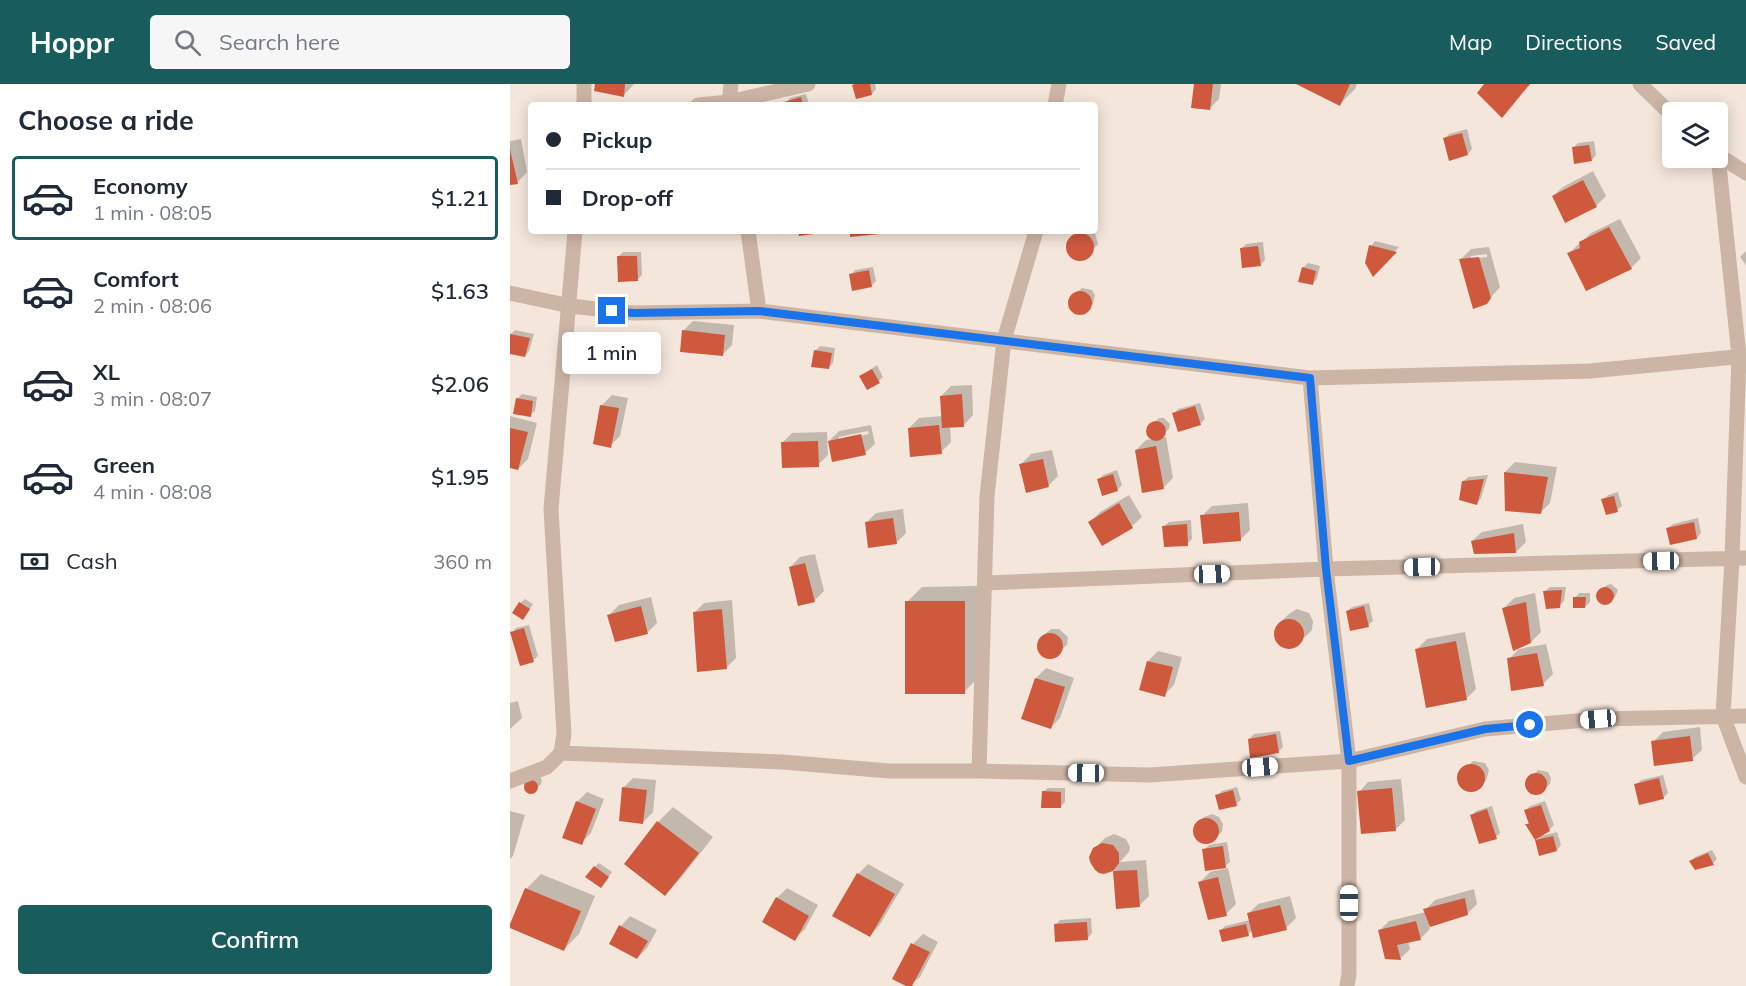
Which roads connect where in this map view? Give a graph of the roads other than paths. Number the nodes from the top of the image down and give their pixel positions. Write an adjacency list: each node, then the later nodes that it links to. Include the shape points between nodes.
1 (584, 84): 7 (street)
2 (731, 84): 8 (street)
3 (808, 84): 9 (street)
4 (1047, 84): 10 (street)
5 (1059, 84): 11 (street)
6 (1640, 84): 12 (street)
7 (584, 102)
8 (729, 102)
9 (733, 102)
10 (1054, 102)
11 (1055, 102)
12 (1662, 105)
13 (1728, 162): 15 (street)
14 (1720, 168): 23 (street)
15 (1746, 173)
16 (575, 234): 20 (street)
17 (748, 234): 21 (street)
18 (1035, 234): 22 (street)
19 (510, 292): 20 (street)
20 (570, 306): 21 (street, via 633,313); 30 (street, via 551,509 564,734)
21 (759, 311): 22 (street)
22 (1004, 340): 24 (street); 27 (street, via 987,496)
23 (1743, 356): 24 (street, via 1590,371); 25 (street)
24 (1310, 378): 26 (street)
25 (1739, 558): 26 (street); 28 (street)
26 (1326, 569): 27 (street); 31 (street)
27 (985, 582): 32 (street)
28 (1723, 716): 29 (street); 31 (street, via 1598,719 1485,729); 33 (street)
29 (1746, 716)
30 (561, 753): 32 (street, via 782,762 889,771); 34 (street, via 547,766)
31 (1349, 761): 32 (street, via 1150,775); 35 (street)
32 (979, 771)
33 (1746, 777)
34 (510, 781)
35 (1347, 986)

